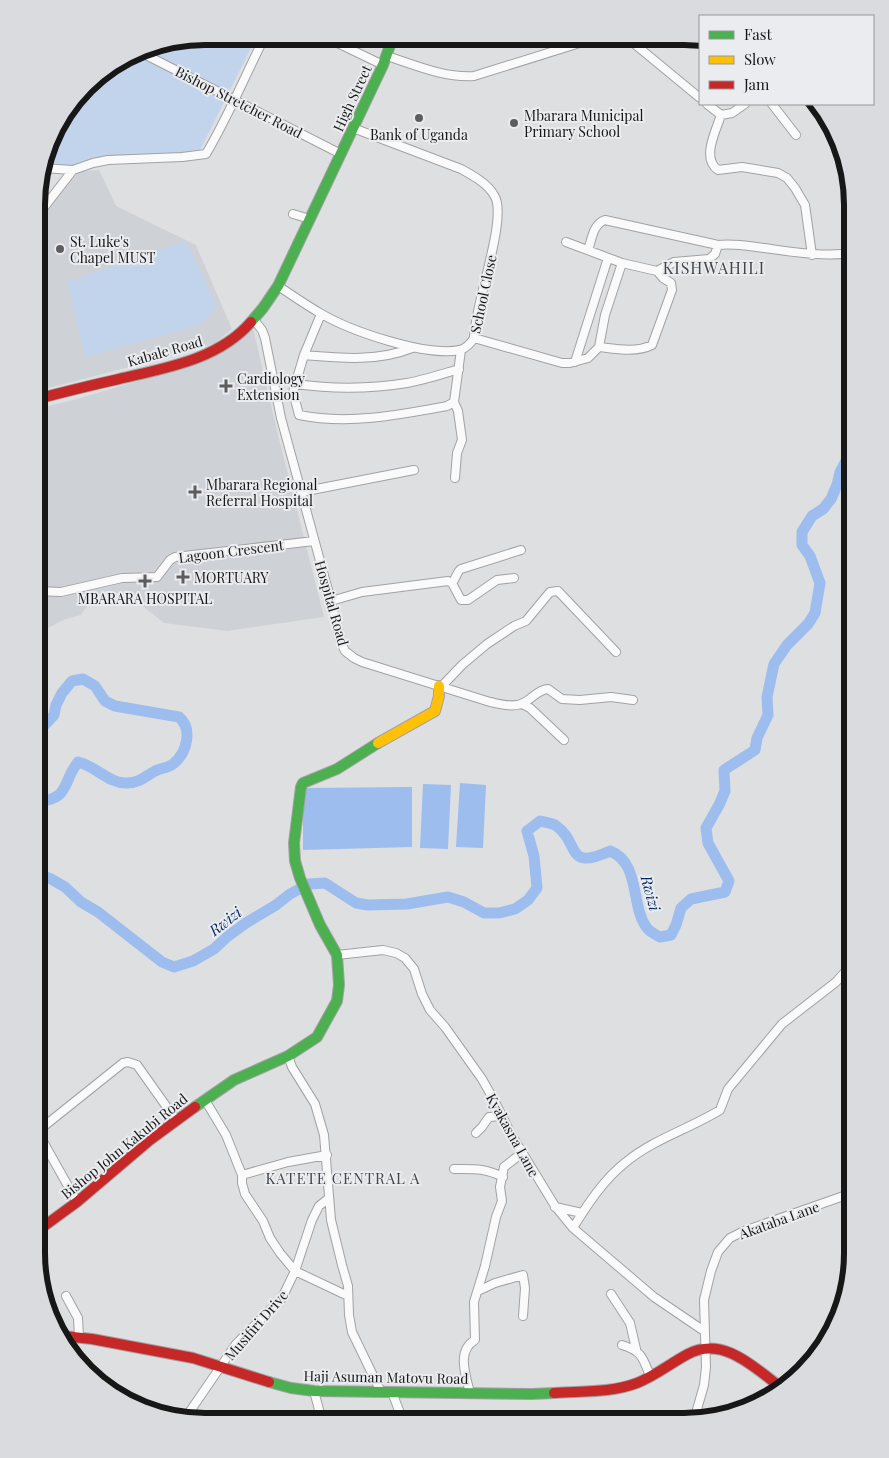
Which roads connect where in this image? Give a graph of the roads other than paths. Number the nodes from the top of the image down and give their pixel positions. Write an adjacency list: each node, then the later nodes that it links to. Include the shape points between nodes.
1 (260, 45): 10 (street)
2 (348, 45): 8 (street)
3 (390, 45): 8 (street, High Street)
4 (396, 45): 8 (street, High Street)
5 (573, 45): 8 (street, via 474,76 442,74)
6 (635, 45): 9 (street)
7 (147, 56): 10 (street, Bishop Stretcher Road)
8 (386, 58): 15 (street, High Street)
9 (699, 97)
10 (233, 100): 17 (street, Bishop Stretcher Road); 19 (street, via 222,127 204,156 108,160)
11 (708, 105): 14 (street)
12 (743, 105): 14 (street)
13 (773, 105): 16 (street)
14 (721, 115): 27 (street, via 710,154 711,162 718,170 742,167 778,173 787,178 805,204)
15 (353, 128): 17 (street, High Street); 34 (street, School Close, via 461,169 473,175 494,195 499,218)
16 (796, 135)
17 (341, 154): 22 (street, Kabale Road)
18 (49, 168): 19 (street)
19 (73, 170): 20 (street)
20 (45, 206)
21 (293, 214): 22 (street)
22 (310, 219): 31 (street, Kabale Road)
23 (566, 242): 25 (street)
24 (718, 245): 25 (street, via 605,220 596,226); 27 (street, via 732,243); 30 (street, via 709,259 674,262)
25 (588, 250): 28 (street)
26 (844, 253): 27 (street)
27 (812, 255)
28 (608, 258): 29 (street); 39 (street)
29 (622, 264): 30 (street); 35 (street, via 605,315)
30 (657, 270): 35 (street, via 671,284 672,290 652,345 634,350)
31 (278, 286): 32 (street, School Close); 33 (street, Kabale Road)
32 (321, 314): 36 (street, School Close); 38 (street)
33 (254, 320): 42 (street, Kabale Road, via 226,344 197,359); 46 (street, Hospital Road, via 265,338 281,418)
34 (474, 338): 37 (street, School Close); 39 (street, via 562,363)
35 (599, 347): 39 (street, via 588,358)
36 (412, 348): 37 (street, School Close); 38 (street, via 375,358)
37 (461, 350): 40 (street)
38 (304, 355): 41 (street)
39 (575, 362)
40 (459, 369): 41 (street, via 407,382 364,387); 43 (street)
41 (295, 384): 43 (street, via 293,392 299,415 307,417 389,416)
42 (45, 397)
43 (454, 402): 45 (street, via 462,440 457,453)
44 (414, 470): 46 (street)
45 (455, 478)
46 (301, 492): 47 (street, Hospital Road)
47 (314, 541): 51 (street, Lagoon Crescent, via 175,557 157,576 122,578 61,592); 52 (street, Hospital Road)
48 (521, 550): 50 (street, via 461,569)
49 (514, 578): 50 (street, via 497,580 468,600 461,600)
50 (452, 583): 52 (street, via 362,592)
51 (45, 591)
52 (331, 601): 54 (street, Hospital Road, via 340,640 345,651 354,658)
53 (616, 652): 54 (street, via 558,591 550,592 526,621 487,644)
54 (441, 686): 56 (street, Hospital Road, via 490,702); 58 (street, via 438,705 430,715 337,769 303,783 294,844 296,868 320,925)
55 (633, 700): 56 (street, via 611,697 562,699 548,688)
56 (522, 704): 57 (street)
57 (564, 740)
58 (337, 955): 60 (street, Bishop John Kakubi Road, via 337,1001 317,1037); 62 (street, Kyakasna Lane, via 383,950 405,958 414,969 430,1010 482,1079)
59 (844, 973): 76 (street, via 782,1024 728,1089 720,1110 624,1162)
60 (288, 1056): 61 (street, Bishop John Kakubi Road, via 234,1080); 68 (street, via 315,1104)
61 (205, 1100): 63 (street, Bishop John Kakubi Road); 70 (street, via 226,1135)
62 (502, 1116): 65 (street, via 489,1117); 67 (street, Kyakasna Lane)
63 (176, 1120): 64 (street, via 136,1065 128,1062); 74 (street, Bishop John Kakubi Road)
64 (45, 1124)
65 (476, 1133)
66 (45, 1144): 74 (street)
67 (522, 1153): 71 (street, via 504,1167); 75 (street, Kyakasna Lane)
68 (327, 1155): 70 (street); 73 (street)
69 (454, 1169): 71 (street, via 481,1168)
70 (242, 1175): 79 (street, via 245,1194 270,1238)
71 (503, 1177): 80 (street, via 500,1187 502,1201)
72 (844, 1196): 85 (street, Akataba Lane, via 730,1238 718,1252 711,1270 704,1300)
73 (329, 1198): 79 (street, Musifiri Drive, via 319,1206 312,1220); 83 (street)
74 (78, 1202): 77 (street, Bishop John Kakubi Road)
75 (555, 1206): 76 (street); 78 (street, Kyakasna Lane)
76 (582, 1213): 78 (street)
77 (45, 1226)
78 (573, 1228): 85 (street, Kyakasna Lane, via 654,1297)
79 (295, 1270): 83 (street); 91 (street, Musifiri Drive, via 282,1298 236,1344)
80 (478, 1291): 84 (street, via 523,1276); 97 (street, via 474,1302 475,1340 463,1360)
81 (611, 1294): 90 (street, via 630,1323)
82 (66, 1296): 87 (street, via 78,1318)
83 (348, 1296): 95 (street, via 352,1332)
84 (523, 1316)
85 (704, 1331): 89 (street, Akataba Lane)
86 (69, 1337): 87 (street, Haji Asuman Matovu Road)
87 (79, 1338): 91 (street, Haji Asuman Matovu Road)
88 (622, 1344): 90 (street)
89 (704, 1348): 92 (street, Haji Asuman Matovu Road); 93 (street, via 724,1350 745,1359); 99 (street, Akataba Lane, via 704,1385)
90 (636, 1349): 92 (street)
91 (222, 1366): 94 (street, Haji Asuman Matovu Road, via 291,1388); 98 (street, Musifiri Drive)
92 (650, 1376): 97 (street, Haji Asuman Matovu Road, via 618,1389 532,1394)
93 (776, 1384)
94 (314, 1391): 95 (street, Haji Asuman Matovu Road); 100 (street)
95 (380, 1392): 96 (street, Haji Asuman Matovu Road)
96 (392, 1392): 97 (street, Haji Asuman Matovu Road); 101 (street)
97 (470, 1393)
98 (189, 1412)
99 (696, 1412)
100 (320, 1413)
101 (400, 1413)

